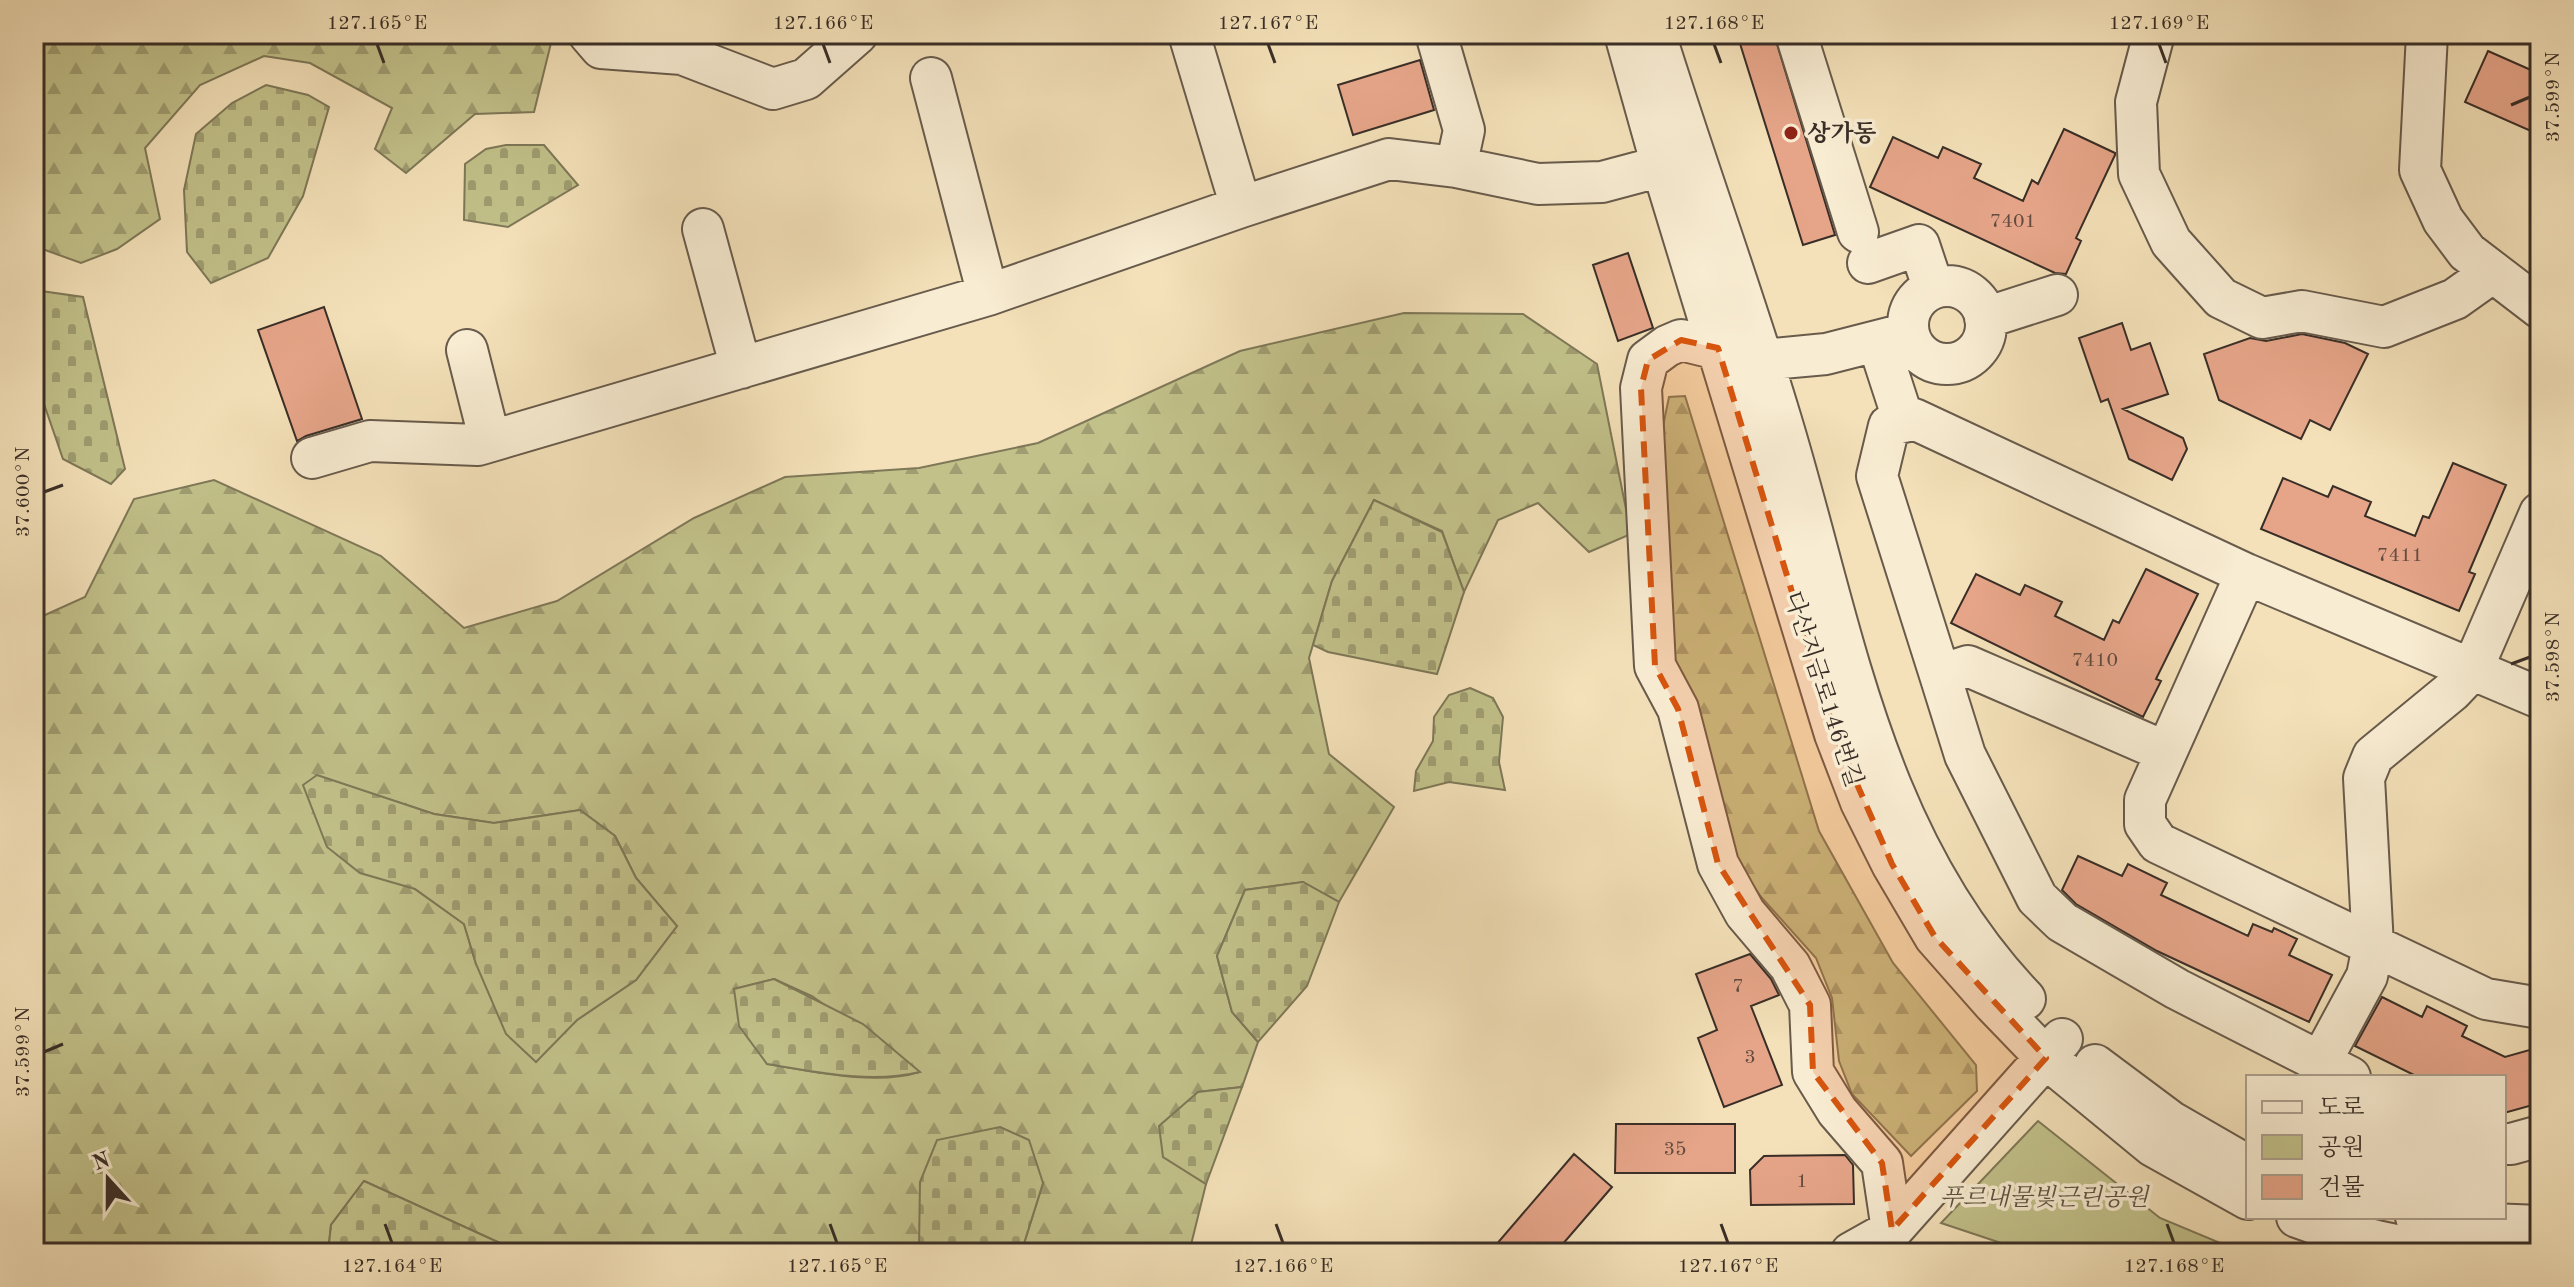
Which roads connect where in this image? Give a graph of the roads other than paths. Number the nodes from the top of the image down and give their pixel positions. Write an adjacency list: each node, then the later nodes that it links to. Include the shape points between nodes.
1 (589, 34): 2 (street, via 601,48 682,54 773,89 806,79)
2 (857, 34)
3 (1189, 34): 13 (street)
4 (1436, 34): 12 (street, via 1464,130)
5 (1625, 34): 11 (street, 다산지금로146번길)
6 (1655, 34): 24 (street, 다산지금로146번길)
7 (1796, 34): 16 (street, via 1863,247 1919,245)
8 (2427, 34): 15 (street, via 2420,170 2443,220 2467,252)
9 (2147, 37): 15 (street, via 2136,102 2139,174 2171,242 2221,298 2262,318 2302,311 2384,327 2455,299)
10 (931, 78): 17 (street)
11 (1662, 166): 12 (street, via 1602,182 1538,184); 22 (street, 다산지금로146번길)
12 (1456, 167): 13 (street, via 1389,159)
13 (1241, 207): 17 (street)
14 (703, 229): 25 (street)
15 (2493, 272): 19 (street)
16 (1933, 287): 20 (street, via 1952,285 1970,292); 21 (street, via 1917,298)
17 (988, 295): 25 (street)
18 (2057, 295): 20 (street)
19 (2540, 308)
20 (1985, 318): 21 (street, via 1981,344 1968,358 1950,364 1932,361)
21 (1893, 338): 24 (street, via 1826,354); 26 (street)
22 (1718, 348): 24 (street); 37 (street, 다산지금로146번길, via 1835,734 1861,802 1935,937 1994,1004); 46 (street, via 1681,340 1667,346 1648,360 1641,388 1655,666 1678,709 1718,864 1745,913 1790,966 1810,1005 1813,1072 1837,1111 1882,1163)
23 (467, 350): 27 (street)
24 (1762, 360): 37 (street, 다산지금로146번길, via 1866,722 1891,790 1961,920)
25 (741, 368): 27 (street)
26 (1904, 422): 30 (street, via 1914,419); 32 (street, via 1889,426 1877,476)
27 (490, 441): 28 (street, via 370,441)
28 (312, 458)
29 (2537, 527): 31 (street)
30 (2246, 574): 31 (street); 34 (street)
31 (2472, 670): 33 (street); 35 (street, via 2373,756 2364,778)
32 (1940, 675): 34 (street, via 1968,666); 38 (street, via 1965,755 2037,898 2062,922 2177,989)
33 (2540, 698)
34 (2166, 752): 35 (street, via 2145,800 2145,824 2158,843)
35 (2373, 946): 36 (street, via 2486,999); 38 (street)
36 (2540, 1005)
37 (2055, 1048): 41 (street, 다산지금로146번길); 42 (street, 다산지금로146번길, via 2153,1146); 46 (street)
38 (2336, 1069)
39 (2540, 1136): 40 (street)
40 (2506, 1144)
41 (2246, 1165)
42 (2246, 1198)
43 (2302, 1219): 48 (street, via 2425,1251)
44 (2426, 1219): 45 (street)
45 (2540, 1226)
46 (1892, 1230): 47 (street)
47 (1851, 1253)
48 (2454, 1253)

